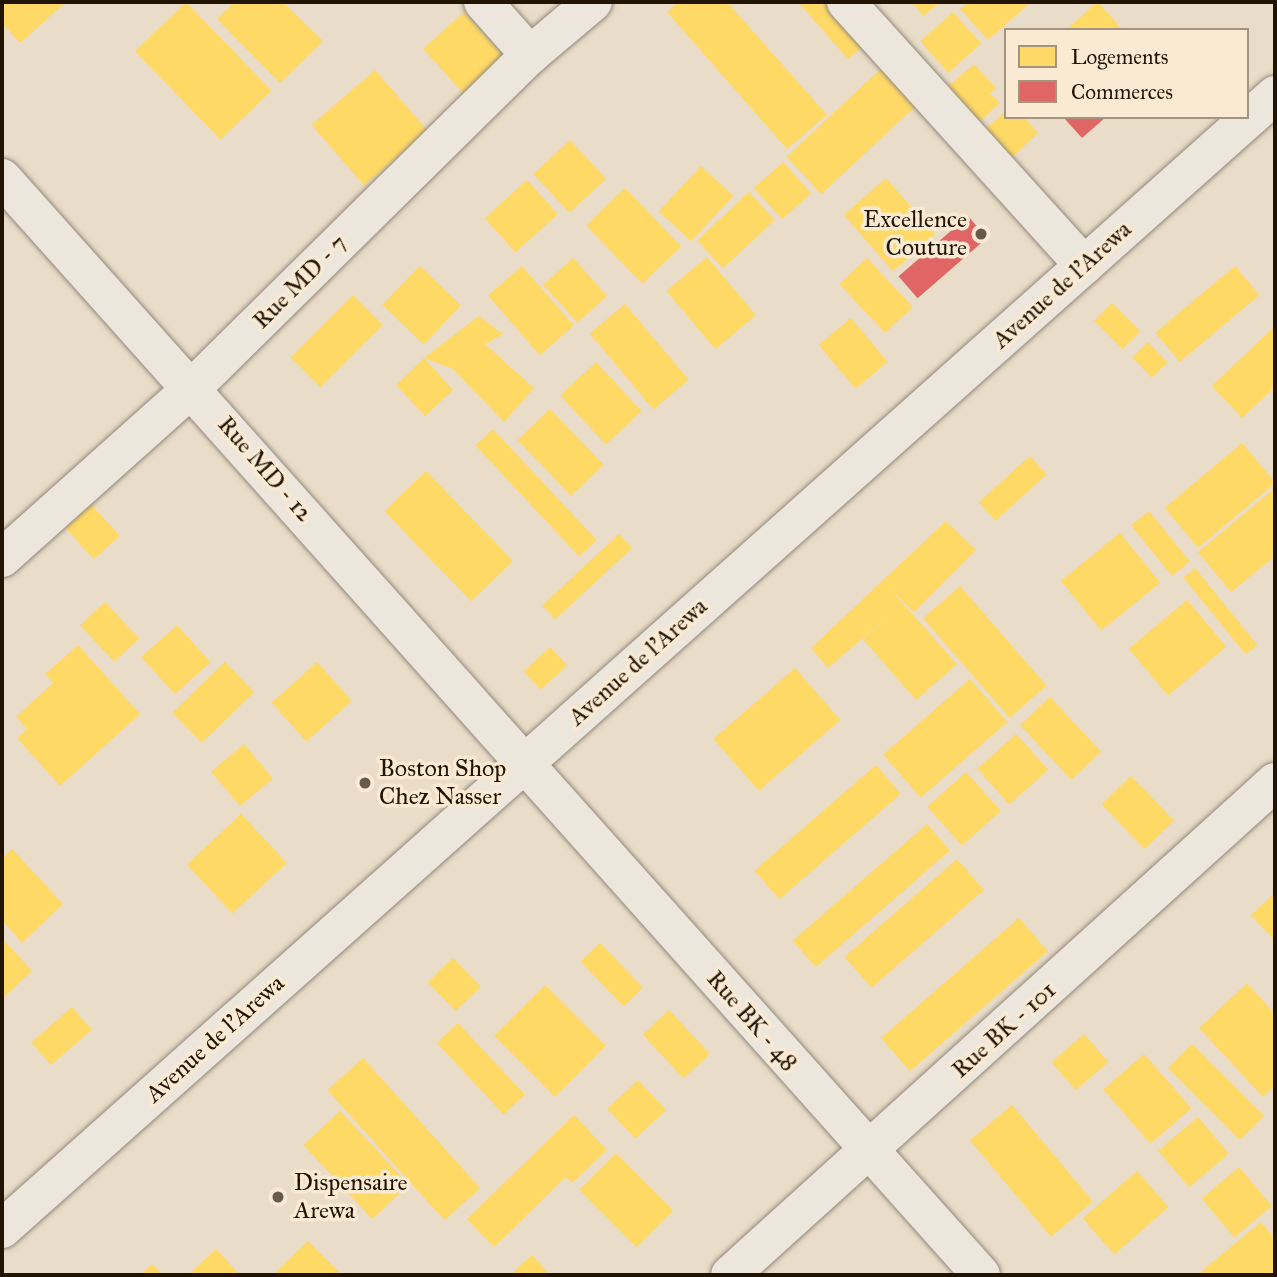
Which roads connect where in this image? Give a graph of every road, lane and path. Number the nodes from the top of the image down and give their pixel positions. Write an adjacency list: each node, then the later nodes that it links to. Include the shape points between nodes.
1 (483, 2): 4 (street)
2 (593, 2): 4 (street, Rue MD - 7)
3 (846, 2): 7 (street)
4 (530, 55): 8 (street, Rue MD - 7)
5 (1269, 113): 7 (street, Avenue de l'Arewa)
6 (2, 178): 8 (street, Rue MD - 12)
7 (1084, 265): 10 (street, Avenue de l'Arewa)
8 (193, 387): 9 (street, Rue MD - 7); 10 (street, Rue MD - 12)
9 (2, 558)
10 (525, 763): 12 (street, Rue BK - 48); 13 (street, Avenue de l'Arewa)
11 (1275, 782): 12 (street, Rue BK - 101)
12 (869, 1153): 14 (street, Rue BK - 101); 15 (street, Rue BK - 48)
13 (2, 1229)
14 (730, 1275)
15 (981, 1275)

